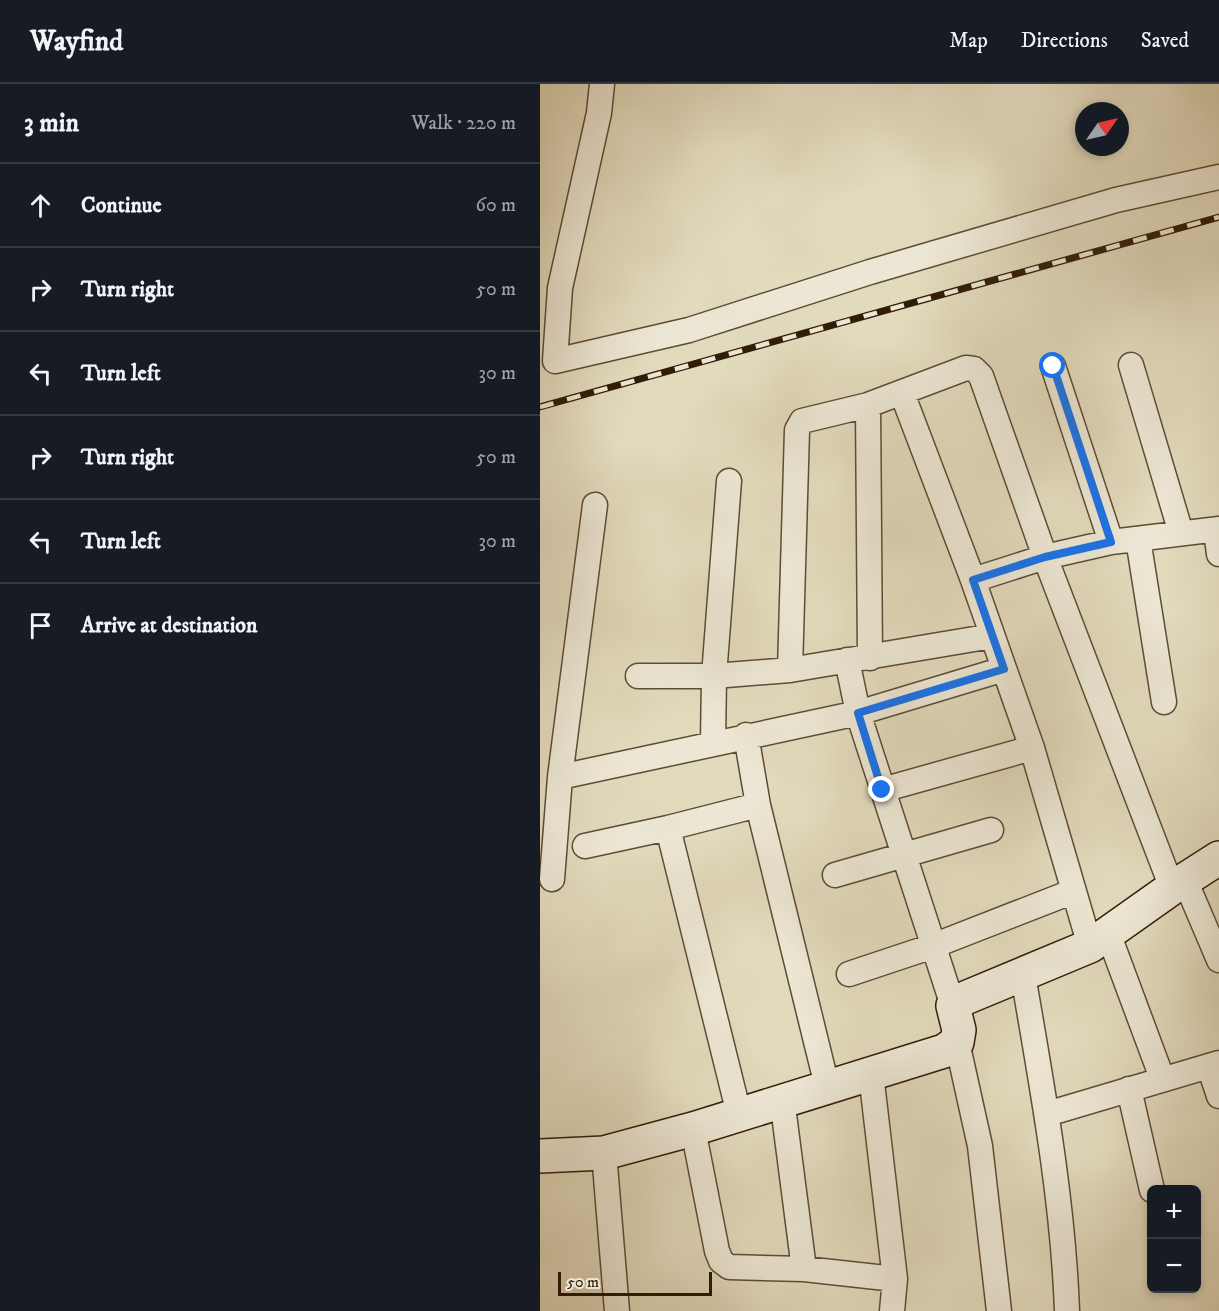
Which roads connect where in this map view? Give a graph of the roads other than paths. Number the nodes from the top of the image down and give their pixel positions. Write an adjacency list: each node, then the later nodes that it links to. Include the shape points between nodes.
1 (602, 84): 2 (street, via 560,288 555,361 689,330 1116,200)
2 (1219, 177)
3 (1053, 366): 12 (street)
4 (1131, 366): 10 (street)
5 (902, 393): 6 (street); 14 (street, via 966,368 981,376); 15 (street)
6 (868, 405): 17 (street); 19 (street, via 808,418 797,430)
7 (729, 481): 21 (street)
8 (595, 505): 27 (street)
9 (1218, 529): 10 (street); 13 (street)
10 (1181, 533): 11 (street)
11 (1138, 539): 12 (street); 22 (street)
12 (1111, 542): 14 (street)
13 (1219, 554)
14 (1045, 557): 15 (street); 37 (street)
15 (973, 580): 16 (street)
16 (992, 636): 17 (street); 18 (street)
17 (858, 659): 19 (street); 23 (street)
18 (1004, 669): 23 (street); 26 (street)
19 (790, 670): 21 (street)
20 (638, 676): 21 (street)
21 (714, 676): 25 (street)
22 (1164, 702)
23 (858, 713): 24 (street); 28 (street)
24 (746, 735): 25 (street); 29 (street)
25 (713, 743): 27 (street)
26 (1032, 748): 28 (street); 38 (street)
27 (560, 777): 36 (street)
28 (882, 790): 33 (street)
29 (758, 805): 30 (street); 49 (street)
30 (668, 828): 32 (street); 53 (street)
31 (991, 830): 33 (street)
32 (585, 846)
33 (904, 857): 35 (street); 40 (street)
34 (1219, 858): 37 (street)
35 (835, 875)
36 (552, 879)
37 (1178, 884): 39 (street); 41 (street)
38 (1074, 891): 39 (street); 40 (street)
39 (1099, 939): 43 (street); 48 (street)
40 (933, 946): 42 (street); 44 (street)
41 (1219, 960)
42 (849, 974)
43 (1023, 975): 44 (street); 54 (street)
44 (953, 1006): 45 (street, via 959,1030)
45 (957, 1042): 47 (street, via 944,1051); 63 (street, via 980,1146)
46 (1214, 1064): 48 (street); 51 (street)
47 (872, 1074): 49 (street); 60 (street)
48 (1162, 1078): 50 (street)
49 (827, 1086): 52 (street)
50 (1129, 1089): 54 (street); 58 (street)
51 (1219, 1096)
52 (782, 1099): 53 (street); 59 (street)
53 (739, 1114): 55 (street)
54 (1047, 1114): 64 (street, via 1065,1260)
55 (693, 1129): 56 (street); 59 (street, via 721,1261 729,1267)
56 (604, 1153): 57 (street); 61 (street)
57 (540, 1156)
58 (1151, 1185)
59 (804, 1269): 60 (street)
60 (895, 1279): 62 (street)
61 (617, 1311)
62 (892, 1311)
63 (999, 1311)
64 (1067, 1311)

